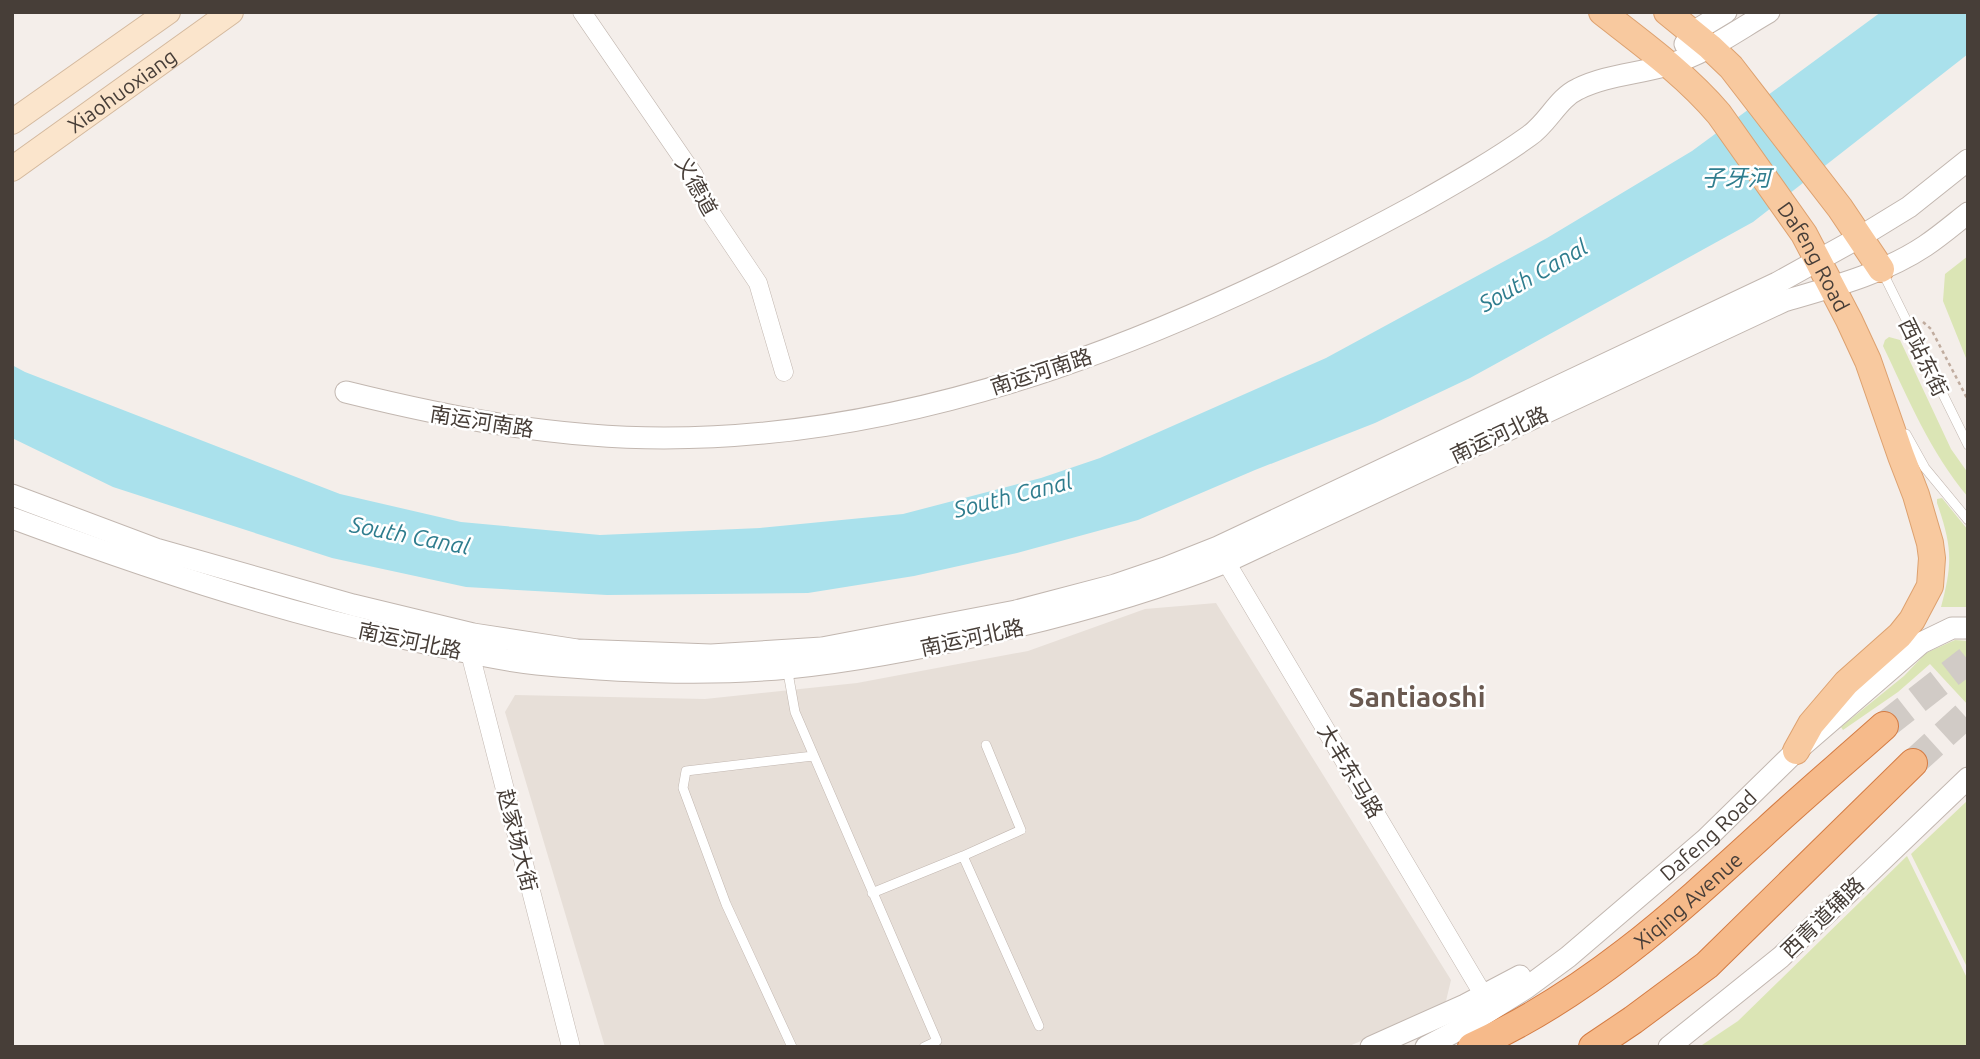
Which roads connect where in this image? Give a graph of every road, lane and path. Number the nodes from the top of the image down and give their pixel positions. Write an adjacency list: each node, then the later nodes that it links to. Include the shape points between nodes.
1 (168, 12): 10 (main road, Xiaohuoxiang)
2 (231, 12): 12 (main road, Xiaohuoxiang)
3 (582, 12): 20 (street, 义德道, via 694,175 707,207 758,284)
4 (1602, 12): 9 (main road, Dafeng Road)
5 (1667, 12): 8 (main road, Dafeng Road)
6 (1726, 12): 8 (street)
7 (1769, 12): 8 (street)
8 (1702, 40): 9 (street); 14 (main road, Dafeng Road, via 1751,93)
9 (1669, 65): 15 (main road, Dafeng Road, via 1719,114 1792,215); 21 (street, 南运河南路, via 1575,90 1532,135 1421,202 1299,266 1144,335 1042,374 909,410 791,430 664,438 544,431 433,414)
10 (12, 122)
11 (1968, 160): 14 (street, 南运河北路, via 1909,207)
12 (12, 169)
13 (1968, 213): 16 (street, 南运河北路, via 1925,246)
14 (1860, 237): 15 (street, 南运河北路); 16 (main road, Dafeng Road)
15 (1819, 261): 17 (main road, Dafeng Road); 27 (street, 南运河北路)
16 (1881, 269): 17 (street, 南运河北路); 23 (lane, 西站东街)
17 (1831, 288): 19 (main road, Dafeng Road); 27 (street, 南运河北路, via 1784,301)
18 (1922, 321): 22 (path, via 1931,329)
19 (1868, 361): 26 (lane, via 1915,452); 33 (main road, Dafeng Road, via 1927,527 1930,586 1900,635 1846,683 1811,724)
20 (784, 372)
21 (346, 392)
22 (1968, 400)
23 (1968, 445)
24 (12, 495): 29 (street, 南运河北路, via 156,549)
25 (12, 518): 29 (street, 南运河北路, via 322,621)
26 (1968, 520)
27 (1222, 554): 30 (street, 南运河北路, via 1016,611); 40 (street, 大丰东马路)
28 (1968, 628): 33 (street, via 1952,628 1921,643)
29 (471, 643): 30 (street, 南运河北路); 42 (street, 赵家场大街)
30 (785, 660): 34 (lane, via 795,712)
31 (1884, 726): 47 (highway, Xiqing Avenue, via 1672,917 1601,972 1518,1026)
32 (986, 745): 37 (lane, via 1021,830)
33 (1796, 751): 39 (street, Dafeng Road, via 1706,839)
34 (813, 755): 38 (lane); 43 (lane, via 686,771 683,788 726,904)
35 (1913, 762): 48 (highway, via 1707,965)
36 (1968, 778): 49 (street, 西青道辅路, via 1781,957)
37 (962, 856): 38 (lane); 41 (lane)
38 (872, 893): 44 (lane, via 937,1041)
39 (1614, 917): 40 (street); 46 (street, via 1526,988)
40 (1484, 996): 45 (street)
41 (1039, 1026)
42 (571, 1047)
43 (792, 1047)
44 (924, 1047)
45 (1371, 1047)
46 (1426, 1047)
47 (1472, 1047)
48 (1593, 1047)
49 (1669, 1047)

